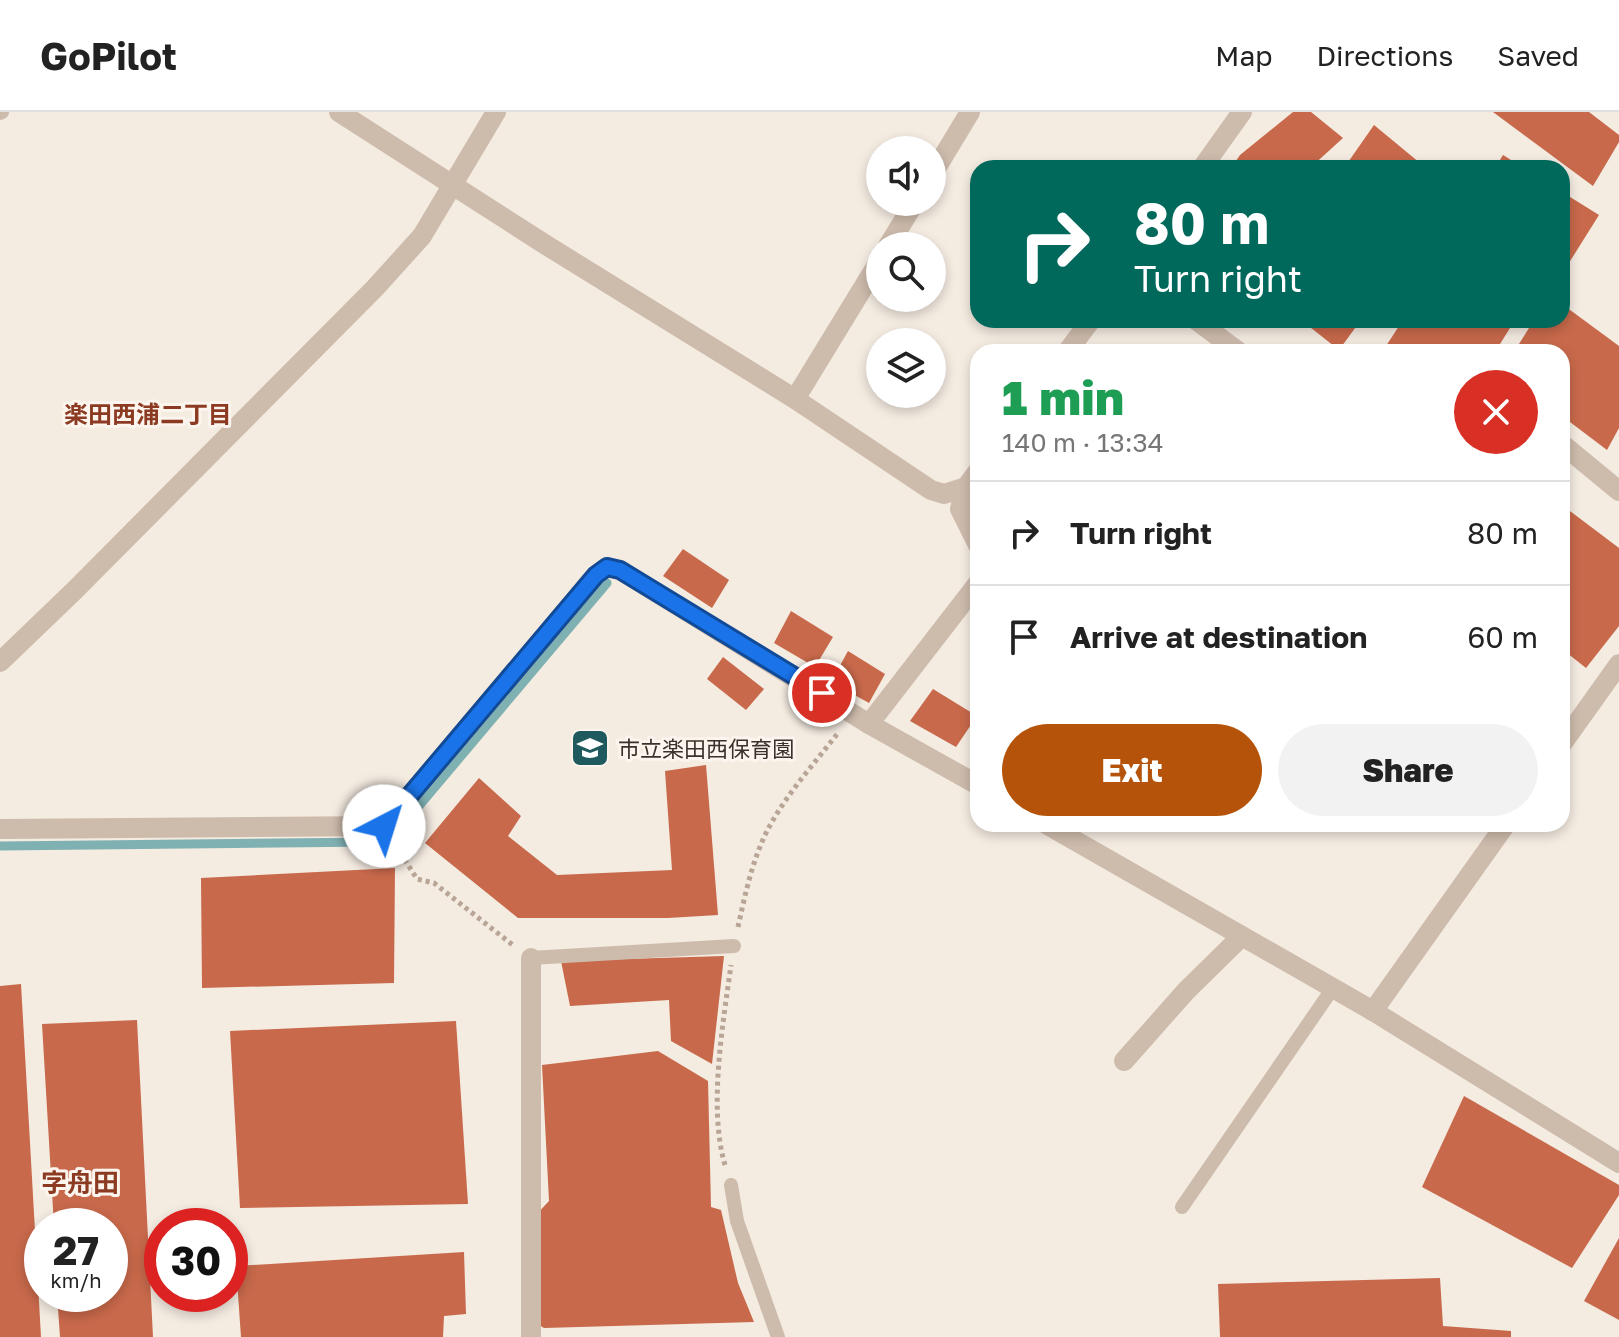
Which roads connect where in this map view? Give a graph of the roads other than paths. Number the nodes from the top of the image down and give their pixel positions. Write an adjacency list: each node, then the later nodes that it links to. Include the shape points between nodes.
1 (339, 112): 7 (street)
2 (496, 112): 7 (street)
3 (970, 112): 5 (street)
4 (1242, 112): 6 (street)
5 (946, 152)
6 (1208, 160)
7 (452, 183): 11 (street); 18 (street, via 422,236 375,288)
8 (866, 283): 11 (street)
9 (1207, 328): 10 (street)
10 (1228, 344)
11 (795, 399): 13 (street, via 931,490 944,494)
12 (1570, 451): 15 (street)
13 (970, 480)
14 (970, 484): 16 (street, via 960,509)
15 (1619, 491)
16 (970, 529)
17 (970, 592): 20 (street)
18 (0, 662)
19 (1619, 664): 21 (street)
20 (862, 718): 22 (street); 23 (street, via 620,570 607,567 384,826)
21 (1570, 733)
22 (970, 780)
23 (0, 829)
24 (1060, 832): 26 (street)
25 (1500, 832): 30 (street)
26 (1242, 936): 29 (street); 31 (street)
27 (734, 946): 28 (lane)
28 (531, 958): 35 (street)
29 (1333, 988): 30 (street); 34 (lane)
30 (1373, 1011): 32 (street)
31 (1124, 1061)
32 (1619, 1163)
33 (731, 1185): 36 (lane, via 737,1221)
34 (1182, 1207)
35 (531, 1337)
36 (778, 1337)

